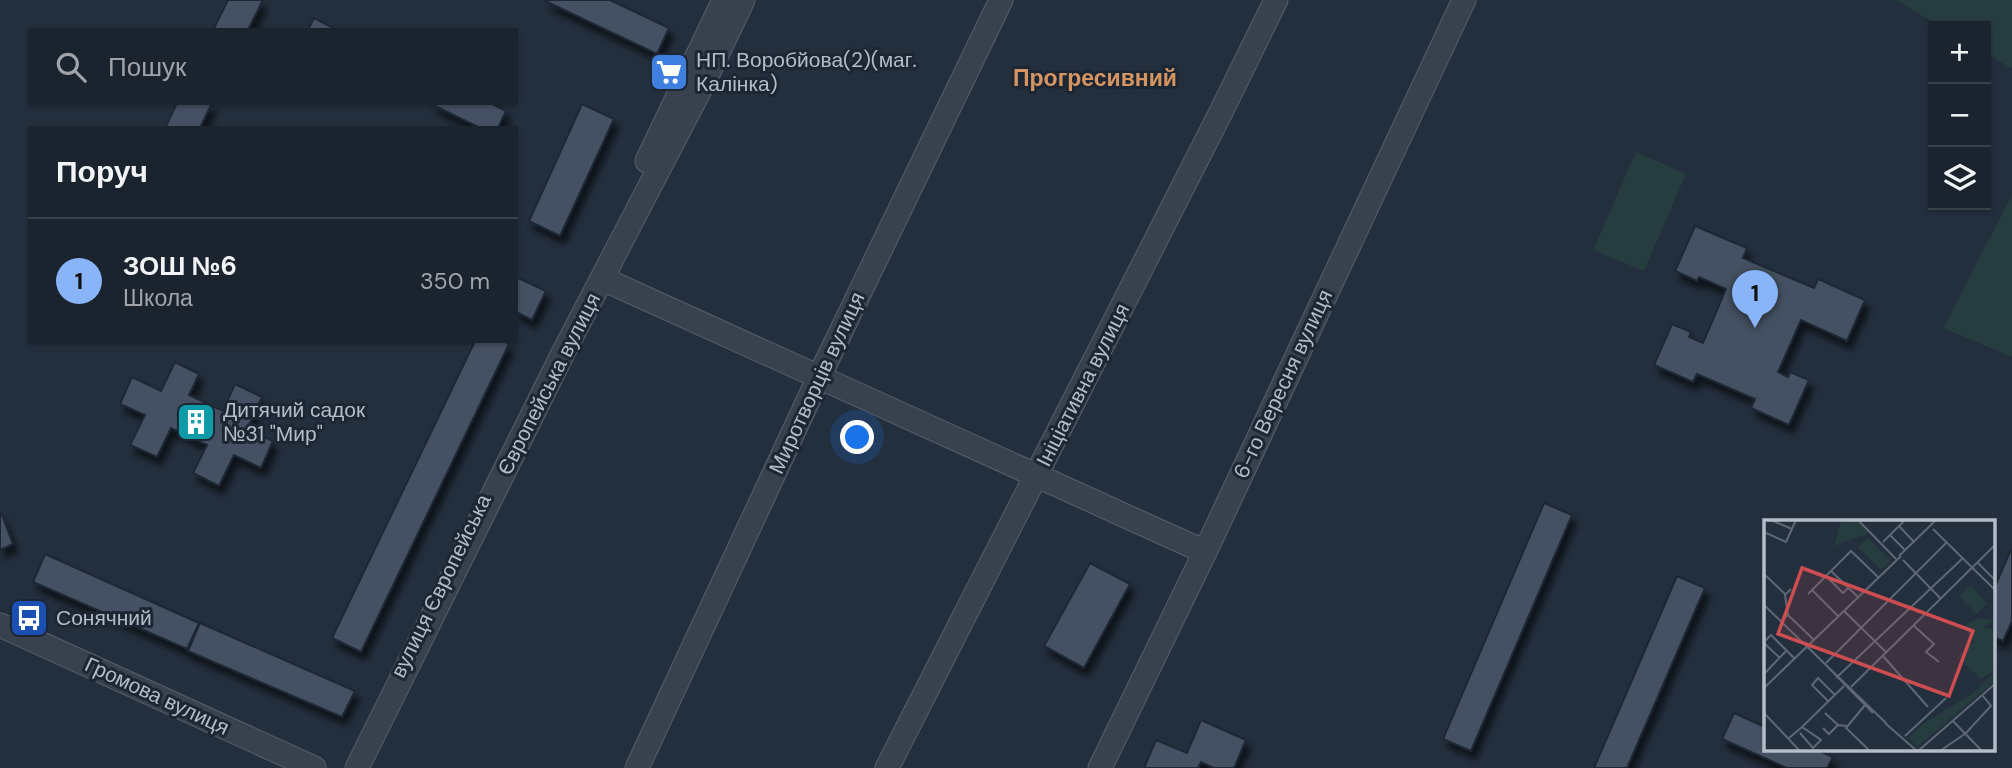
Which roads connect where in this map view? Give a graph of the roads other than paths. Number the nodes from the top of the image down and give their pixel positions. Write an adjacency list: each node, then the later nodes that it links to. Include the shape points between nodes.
1 (724, 0): 11 (street, вулиця Європейська)
2 (743, 0): 6 (street, Європейська вулиця)
3 (1001, 0): 7 (street, Миротворців вулиця)
4 (1276, 0): 8 (street, Ініціативна вулиця)
5 (1464, 0): 9 (street, 6-го Вересня вулиця)
6 (603, 279): 7 (street); 11 (street, Європейська вулиця)
7 (819, 377): 8 (street); 13 (street, Миротворців вулиця)
8 (1037, 475): 9 (street); 14 (street, Ініціативна вулиця)
9 (1205, 552): 15 (street, 6-го Вересня вулиця)
10 (0, 625): 12 (street, Громова вулиця)
11 (358, 762)
12 (314, 768)
13 (637, 768)
14 (887, 768)
15 (1100, 768)

